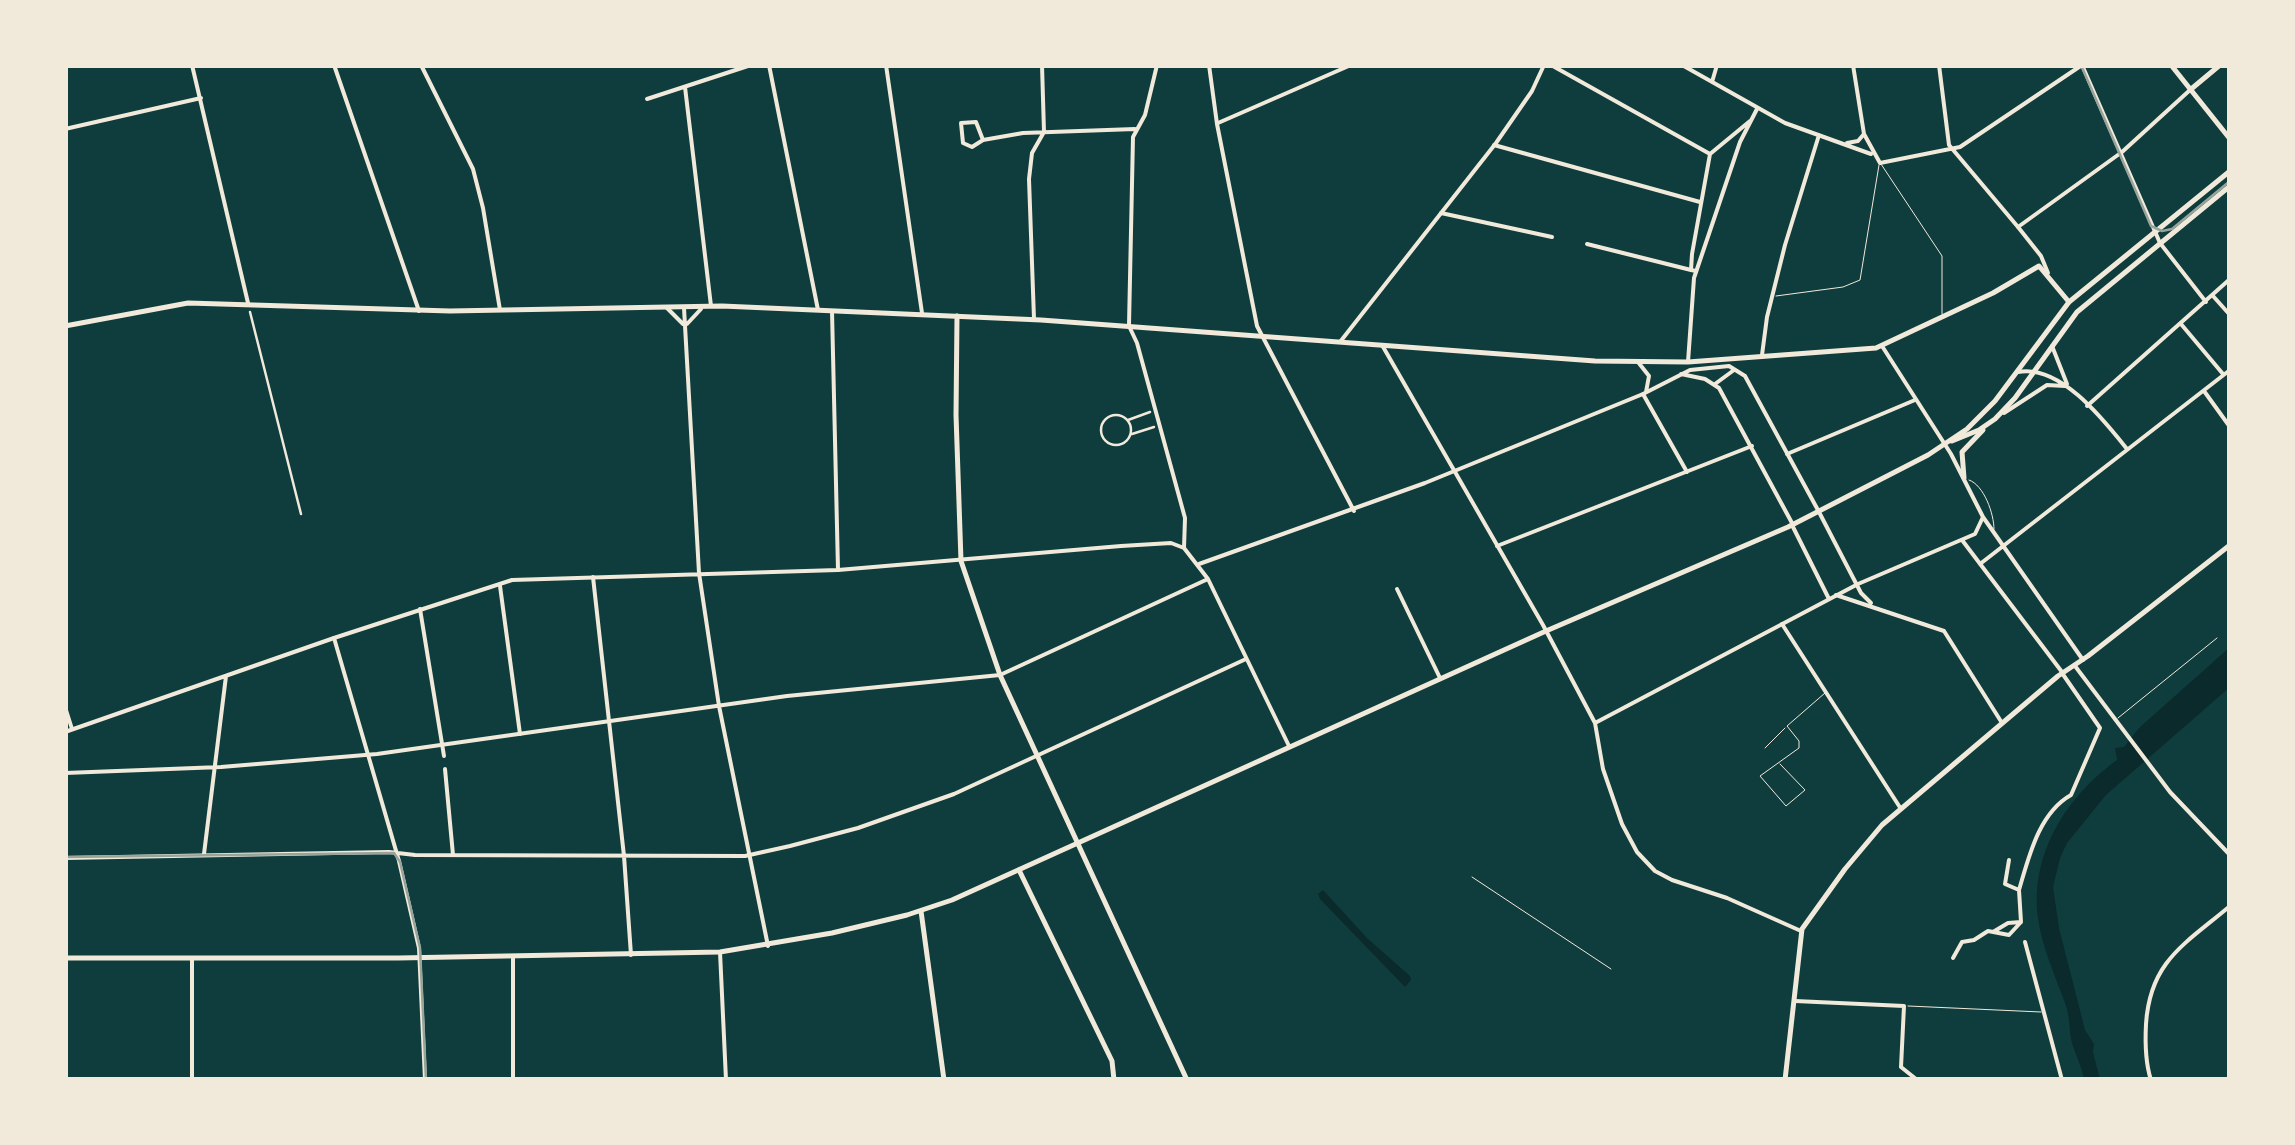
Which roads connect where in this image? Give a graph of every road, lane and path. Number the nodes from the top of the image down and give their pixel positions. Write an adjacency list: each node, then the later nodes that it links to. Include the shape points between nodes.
1 (192, 65): 22 (street)
2 (334, 65): 63 (street)
3 (422, 65): 64 (street, via 472,169)
4 (751, 65): 20 (street)
5 (770, 65): 65 (street)
6 (886, 65): 69 (street)
7 (1042, 65): 30 (street)
8 (1158, 65): 27 (street)
9 (1209, 65): 26 (street)
10 (1351, 65): 26 (street)
11 (1548, 65): 37 (street); 39 (street)
12 (1682, 65): 19 (street)
13 (1718, 65): 19 (street)
14 (1853, 65): 31 (street)
15 (1939, 65): 38 (street)
16 (2082, 65): 38 (street); 40 (street)
17 (2171, 65): 21 (main road)
18 (2220, 65): 21 (main road)
19 (1712, 82): 24 (street)
20 (684, 87): 23 (street); 60 (street)
21 (2190, 90): 33 (main road); 40 (street)
22 (200, 98): 28 (street); 59 (street)
23 (647, 99)
24 (1757, 109): 25 (street); 32 (street)
25 (1752, 119): 39 (street); 53 (street)
26 (1217, 124): 78 (street)
27 (1139, 126): 29 (street); 35 (street)
28 (65, 129)
29 (1126, 131): 30 (street); 35 (street)
30 (1044, 132): 34 (street); 73 (street, via 1032,153 1029,179)
31 (1864, 134): 36 (street); 41 (street)
32 (1818, 135): 36 (street); 55 (street)
33 (2229, 135)
34 (983, 140): 34 (street, via 965,145 961,123 976,122)
35 (1132, 143): 75 (street)
36 (1844, 143): 41 (street)
37 (1494, 144): 45 (street); 46 (street)
38 (1952, 150): 42 (street); 47 (street)
39 (1710, 154): 45 (street)
40 (2120, 154): 47 (street); 48 (street)
41 (1874, 155): 42 (street)
42 (1880, 163): 55 (lane, via 1858,282); 72 (lane, via 1942,256)
43 (2230, 171): 48 (main road)
44 (2230, 186): 50 (main road)
45 (1700, 202): 53 (street)
46 (1441, 213): 49 (street); 79 (street)
47 (2018, 228): 52 (street)
48 (2154, 233): 50 (street); 57 (main road)
49 (1552, 237)
50 (2160, 243): 58 (street); 68 (main road)
51 (1587, 244): 53 (street)
52 (2039, 261): 57 (main road); 72 (main road)
53 (1694, 271): 87 (street)
54 (2230, 279): 56 (street)
55 (1772, 296): 83 (street)
56 (2213, 296): 58 (street); 70 (street)
57 (2069, 302): 68 (main road); 91 (main road)
58 (2206, 302): 74 (street)
59 (248, 303): 63 (main road); 76 (main road, via 163,305)
60 (707, 306): 62 (main road); 65 (main road); 77 (street)
61 (667, 308): 62 (main road); 64 (main road); 77 (street)
62 (684, 308): 77 (street)
63 (419, 310): 64 (main road)
64 (500, 310)
65 (818, 310): 67 (main road)
66 (250, 312): 116 (street)
67 (832, 312): 69 (main road); 128 (street)
68 (2078, 312): 81 (main road)
69 (922, 315): 71 (main road)
70 (2230, 315)
71 (957, 316): 73 (main road); 125 (main road)
72 (1943, 317): 82 (main road)
73 (1034, 319): 75 (main road)
74 (2181, 324): 93 (street); 100 (street)
75 (1128, 325): 78 (main road); 124 (street, via 1184,518)
76 (65, 326)
77 (685, 328): 129 (street)
78 (1262, 335): 79 (main road); 114 (street)
79 (1340, 342): 80 (main road)
80 (1382, 345): 85 (main road); 111 (street)
81 (2052, 345): 90 (main road); 96 (street)
82 (1882, 346): 83 (main road); 99 (street)
83 (1762, 355): 84 (main road)
84 (1746, 356): 87 (main road); 94 (street)
85 (1638, 362): 86 (main road); 98 (street, via 1649,376)
86 (1666, 362): 87 (main road); 92 (street)
87 (1688, 362): 92 (street)
88 (1739, 370): 92 (street); 94 (street); 95 (street)
89 (2230, 370): 93 (street)
90 (2035, 371): 91 (street); 96 (street); 103 (main road)
91 (2016, 373): 107 (main road, via 1980,418)
92 (1681, 374): 95 (street); 98 (street)
93 (2224, 375): 97 (street)
94 (1747, 379): 110 (street)
95 (1717, 386): 108 (street)
96 (2070, 388): 100 (street); 103 (street, via 2047,384)
97 (2204, 391): 105 (street); 109 (street)
98 (1644, 394): 111 (street); 112 (street)
99 (1914, 400): 107 (street); 110 (street)
100 (2086, 406): 109 (street)
101 (1150, 412): 102 (street)
102 (1127, 420): 106 (street); 106 (street, via 1112,416 1102,431 1114,444)
103 (1988, 425): 107 (main road); 113 (main road, via 1962,452)
104 (1154, 427): 106 (street)
105 (2230, 427)
106 (1130, 434)
107 (1944, 444): 113 (street); 115 (main road)
108 (1752, 446): 112 (street); 118 (street)
109 (2127, 449): 121 (street)
110 (1787, 454): 115 (street)
111 (1454, 471): 114 (street); 123 (street)
112 (1686, 472): 123 (street)
113 (1964, 479): 117 (street); 119 (lane, via 1978,485)
114 (1354, 511): 126 (street)
115 (1819, 512): 118 (main road); 133 (street)
116 (301, 514)
117 (1983, 517): 119 (street); 120 (street, via 1978,531)
118 (1792, 524): 136 (street); 140 (main road)
119 (1994, 533): 121 (street)
120 (1962, 540): 127 (street); 133 (street)
121 (2003, 544): 127 (street); 144 (street)
122 (2230, 544): 144 (main road)
123 (1497, 546): 140 (street)
124 (1184, 548): 125 (street, via 1121,546); 126 (street)
125 (962, 561): 128 (street); 147 (main road)
126 (1199, 564): 131 (street)
127 (1980, 564): 146 (street)
128 (838, 570): 129 (street)
129 (699, 573): 130 (street); 152 (street)
130 (593, 577): 132 (street); 154 (street)
131 (1208, 579): 143 (street); 147 (street)
132 (500, 582): 138 (street); 160 (street)
133 (1858, 584): 135 (street); 137 (street)
134 (1397, 589): 149 (street)
135 (1836, 595): 136 (street); 137 (street)
136 (1829, 598): 139 (street)
137 (1876, 607): 156 (street, via 1944,630)
138 (420, 610): 141 (street); 161 (street)
139 (1782, 624): 150 (street); 155 (street)
140 (1546, 631): 149 (main road); 155 (street)
141 (334, 638): 148 (street); 164 (street)
142 (2217, 638): 153 (lane)
143 (1246, 659): 162 (street); 166 (street)
144 (2083, 660): 145 (main road)
145 (2074, 666): 146 (main road); 153 (street)
146 (2062, 672): 156 (main road); 183 (street, via 2100,728 2071,794 2044,822)
147 (1000, 675): 152 (street); 166 (main road)
148 (226, 676): 158 (street); 168 (street)
149 (1440, 678): 162 (main road)
150 (1827, 691): 157 (lane); 171 (street)
151 (65, 706): 158 (street)
152 (719, 706): 154 (street); 177 (street)
153 (2115, 720): 175 (street)
154 (610, 721): 160 (street); 178 (street)
155 (1595, 723): 187 (street, via 1622,824 1648,864)
156 (2002, 724): 171 (main road)
157 (1787, 726): 163 (lane); 167 (lane, via 1799,745)
158 (72, 730): 159 (street)
159 (65, 732)
160 (520, 734): 161 (street)
161 (442, 746): 164 (street); 165 (street)
162 (1289, 746): 172 (main road)
163 (1765, 748)
164 (368, 755): 168 (street); 173 (street)
165 (444, 756)
166 (1036, 758): 172 (main road); 177 (street, via 858,828)
167 (1780, 764): 167 (lane, via 1760,776 1786,806 1806,790)
168 (214, 767): 170 (street); 174 (street)
169 (445, 770): 176 (street)
170 (65, 773)
171 (1901, 809): 187 (main road, via 1864,846)
172 (1077, 844): 181 (main road); 208 (main road)
173 (396, 853): 174 (street); 176 (street); 195 (street)
174 (204, 854): 179 (street)
175 (2230, 854)
176 (453, 855): 178 (street)
177 (750, 855): 178 (street); 190 (street)
178 (624, 856): 192 (street)
179 (65, 858)
180 (2009, 860): 183 (street, via 2005,884)
181 (1018, 870): 185 (main road); 207 (main road, via 1112,1061)
182 (1472, 877): 198 (lane)
183 (2018, 890): 186 (street)
184 (2230, 906): 212 (street, via 2162,966 2151,987)
185 (921, 911): 190 (main road); 206 (main road)
186 (2021, 922): 188 (street); 188 (street, via 2008,936)
187 (1801, 932): 199 (main road)
188 (1993, 932): 197 (street, via 1962,942)
189 (2025, 942): 201 (street)
190 (768, 946): 191 (main road)
191 (720, 952): 192 (main road); 205 (street)
192 (630, 955): 194 (main road)
193 (192, 956): 195 (main road); 196 (main road); 202 (street)
194 (513, 956): 195 (main road); 204 (street)
195 (420, 957): 203 (street)
196 (65, 958)
197 (1953, 958)
198 (1610, 969)
199 (1795, 1001): 200 (street); 209 (main road)
200 (1904, 1006): 201 (lane); 210 (street, via 1901,1066 1910,1077)
201 (2044, 1012): 211 (street)
202 (192, 1080)
203 (425, 1080)
204 (513, 1080)
205 (726, 1080)
206 (944, 1080)
207 (1114, 1080)
208 (1187, 1080)
209 (1784, 1080)
210 (2052, 1080)
211 (2062, 1080)
212 (2151, 1080)

